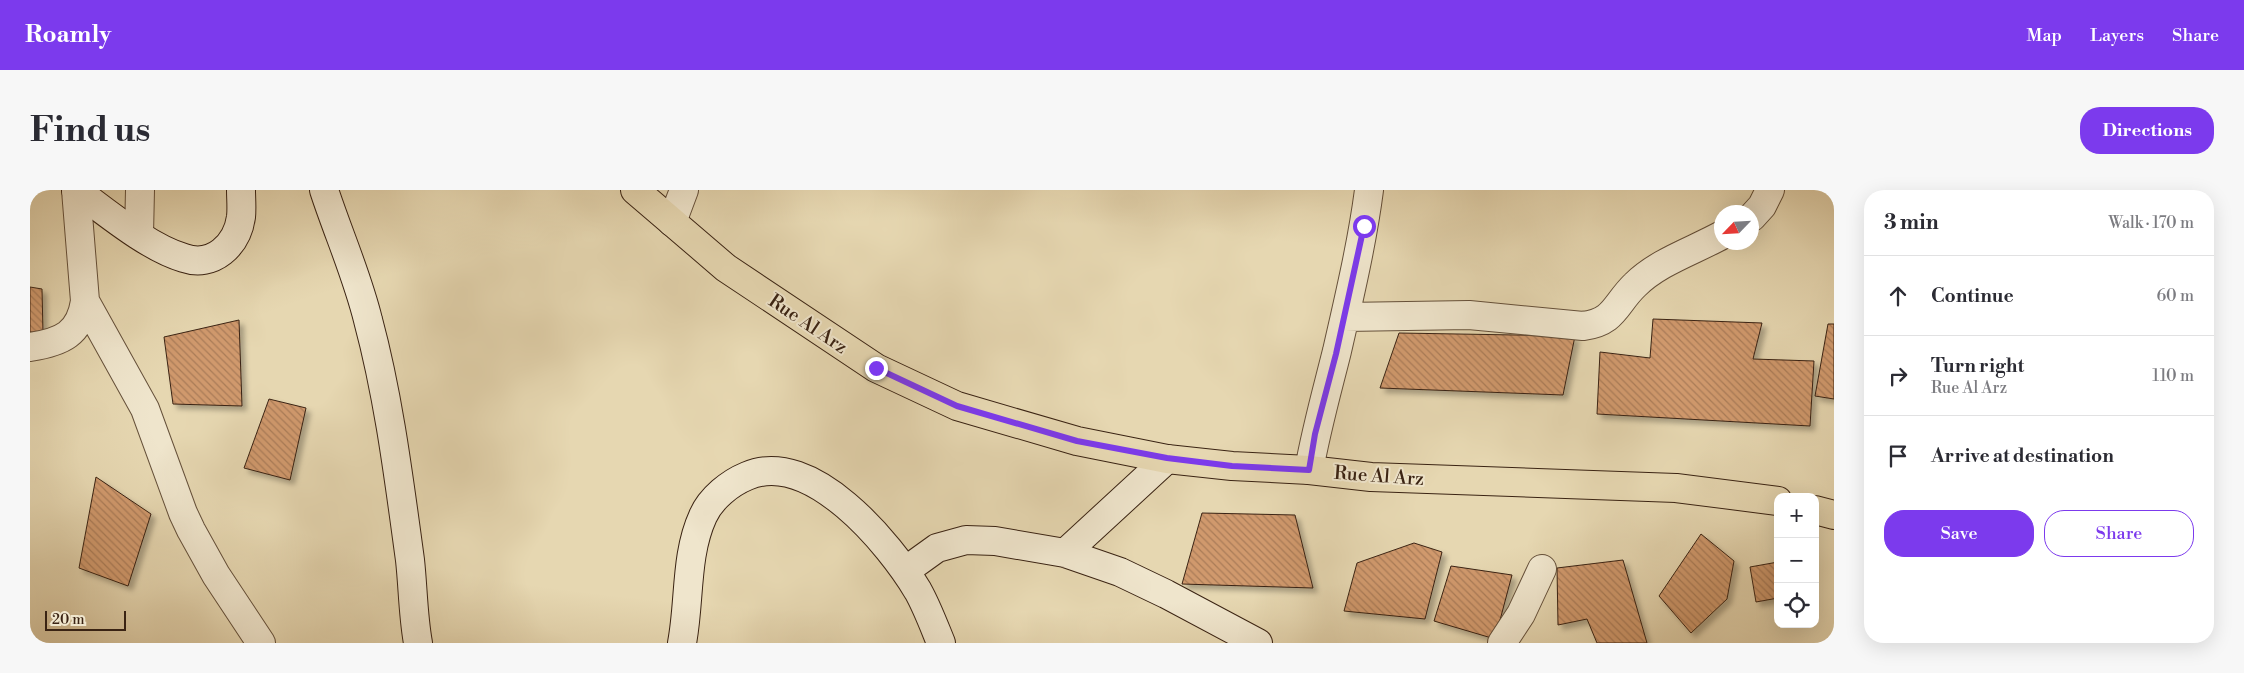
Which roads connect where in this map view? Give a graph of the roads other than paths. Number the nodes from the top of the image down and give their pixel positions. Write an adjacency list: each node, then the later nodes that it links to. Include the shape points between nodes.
1 (76, 190): 11 (street); 13 (street)
2 (140, 190): 11 (street)
3 (241, 190): 11 (street, via 241,217 237,233 221,254 185,259)
4 (324, 190): 25 (street, via 369,320 380,370 410,560)
5 (635, 190): 10 (main road, Rue Al Arz)
6 (684, 190): 10 (street)
7 (1369, 190): 14 (street)
8 (1770, 190): 9 (street)
9 (1759, 209)
10 (672, 222): 16 (main road, Rue Al Arz, via 726,268 876,368 957,406 1077,441)
11 (139, 235)
12 (1714, 239): 14 (street, via 1637,283 1611,315 1595,324 1583,326 1469,316)
13 (85, 300): 15 (street, via 83,316 67,336); 24 (street, via 145,409 191,530)
14 (1345, 316): 17 (street)
15 (30, 347)
16 (1167, 458): 17 (main road, Rue Al Arz); 21 (street)
17 (1309, 470): 18 (main road, Rue Al Arz, via 1371,477 1676,488)
18 (1774, 500)
19 (1819, 511): 20 (main road)
20 (1834, 514)
21 (1065, 554): 23 (street, via 995,541 966,540 937,548); 28 (street, via 1120,572)
22 (1542, 569): 29 (street, via 1521,614)
23 (905, 571): 26 (street, via 877,534 818,484 790,473 755,472 731,485 704,514 694,542); 27 (street, via 919,592)
24 (261, 643)
25 (418, 643)
26 (682, 643)
27 (941, 643)
28 (1258, 643)
29 (1502, 643)

